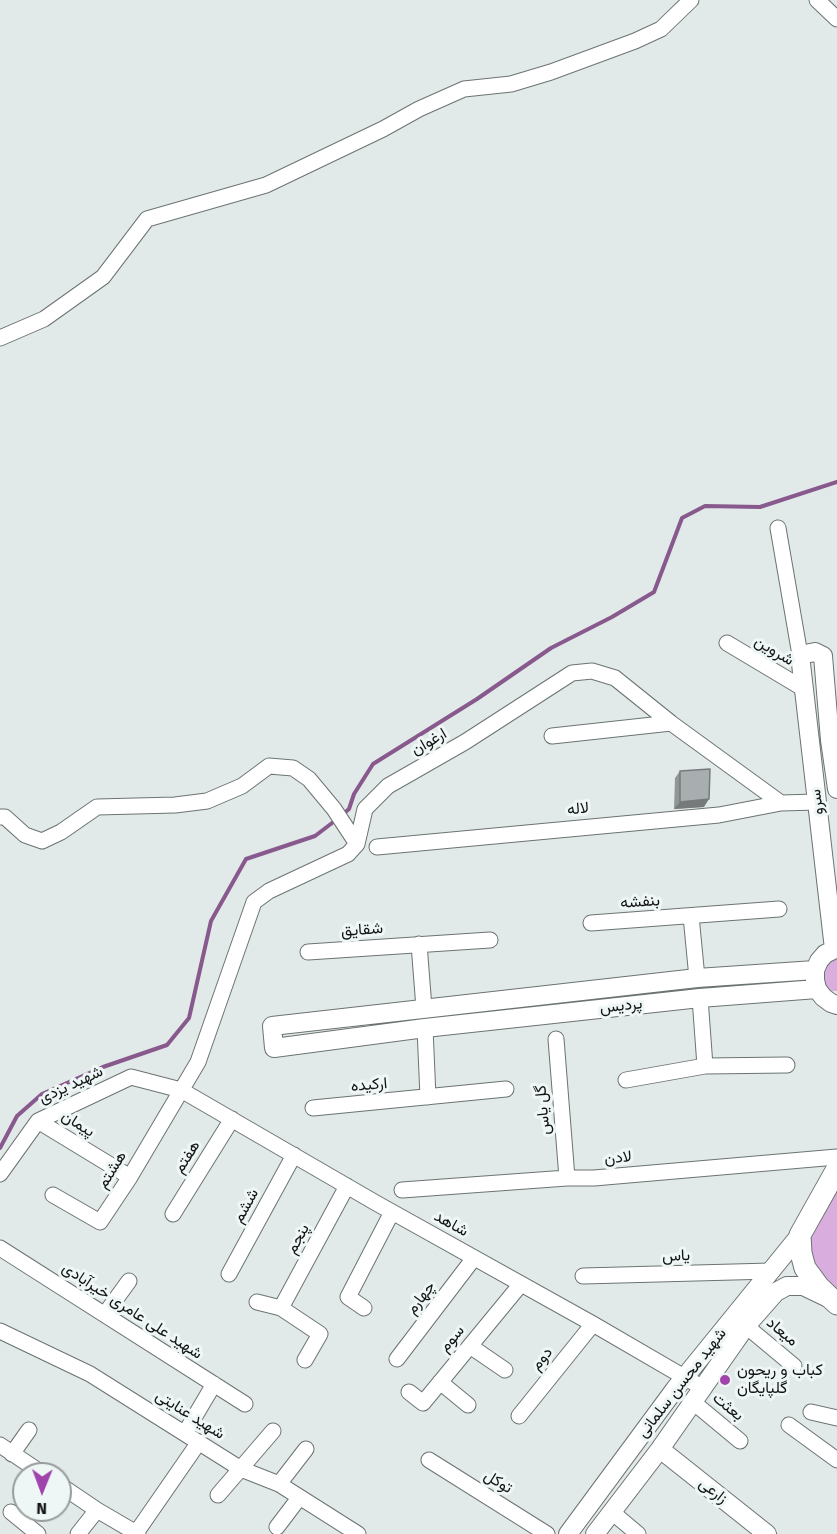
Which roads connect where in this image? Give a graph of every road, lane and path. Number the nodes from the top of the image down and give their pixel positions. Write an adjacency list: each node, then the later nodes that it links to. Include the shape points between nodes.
1 (691, 0): 4 (street, via 661,29 635,41 511,84 464,89 266,185 147,219 103,277 44,318)
2 (817, 0): 3 (street)
3 (837, 19)
4 (0, 338)
5 (778, 528): 8 (street)
6 (727, 643): 9 (street, شروین)
7 (830, 654): 8 (street); 12 (street, سرو)
8 (800, 655): 9 (street, سرو)
9 (804, 689): 13 (street, سرو)
10 (671, 723): 11 (street); 16 (street, ارغوان); 18 (street, ارغوان, via 615,678 592,672 572,673 388,786 365,809)
11 (552, 736)
12 (830, 740): 13 (street); 14 (street, سرو)
13 (810, 741): 15 (street, سرو)
14 (837, 789)
15 (817, 802): 16 (street); 25 (street, سرو)
16 (781, 803): 19 (street, لاله, via 719,815)
17 (0, 817): 18 (street, via 25,835 42,841 97,807 207,801 242,786 269,766 293,768 309,779)
18 (357, 844): 39 (street, via 348,854 254,902 198,1062)
19 (377, 847)
20 (778, 909): 21 (street, بنفشه)
21 (691, 916): 22 (street, بنفشه); 28 (street)
22 (591, 923)
23 (490, 940): 24 (street, شقایق)
24 (419, 944): 26 (street, شقایق); 32 (street)
25 (835, 948): 27 (street, via 825,954)
26 (308, 952)
27 (815, 970): 28 (street, پردیس); 29 (street)
28 (697, 978): 30 (street); 32 (street, پردیس)
29 (817, 989): 30 (street, پردیس); 31 (street)
30 (700, 998): 33 (street, پردیس); 36 (street)
31 (837, 1005)
32 (424, 1008): 33 (street); 33 (street, پردیس, via 272,1026 274,1048)
33 (425, 1028): 40 (street)
34 (556, 1039): 49 (street, گل یاس)
35 (787, 1065): 36 (street)
36 (705, 1066): 37 (street)
37 (626, 1080)
38 (506, 1089): 40 (street, ارکیده)
39 (181, 1090): 42 (street, شاهد); 43 (street, شهید یزدی, via 131,1077); 48 (street, هشتم)
40 (428, 1097): 41 (street, ارکیده)
41 (313, 1108)
42 (232, 1119): 44 (street, شاهد); 54 (street, هفتم)
43 (38, 1120): 47 (street, شهید یزدی); 48 (street, پیمان)
44 (294, 1155): 50 (street, شاهد); 59 (street, ششم)
45 (837, 1157): 49 (street, لادن)
46 (837, 1169): 55 (main road)
47 (0, 1174)
48 (130, 1178): 52 (street, هشتم, via 100,1222)
49 (567, 1178): 51 (street, لادن)
50 (347, 1186): 53 (street, شاهد); 65 (street, پنجم)
51 (402, 1190)
52 (54, 1195)
53 (392, 1212): 57 (street, شاهد); 66 (street, via 348,1297)
54 (173, 1214)
55 (800, 1235): 58 (street, شهید محسن سلمانی); 63 (main road, via 805,1268)
56 (0, 1248): 67 (street, شهید علی عامری خیرآبادی)
57 (474, 1258): 62 (street, شاهد); 72 (street, چهارم)
58 (771, 1271): 60 (street, یاس); 76 (street, شهید محسن سلمانی)
59 (229, 1274)
60 (583, 1276)
61 (129, 1281): 67 (street)
62 (521, 1284): 68 (street, شاهد); 71 (street, سوم)
63 (835, 1301): 69 (street, شهید محسن سلمانی, via 803,1287 787,1286 776,1292)
64 (257, 1302): 65 (street)
65 (281, 1308): 73 (street, via 320,1334)
66 (364, 1308)
67 (105, 1314): 78 (street, شهید علی عامری خیرآبادی)
68 (593, 1324): 76 (street, شاهد); 84 (street, دوم)
69 (746, 1326): 74 (street, میعاد); 80 (street, شهید محسن سلمانی)
70 (0, 1331): 89 (street, شهید عنایتی, via 90,1374)
71 (470, 1346): 75 (street); 77 (street, سوم)
72 (397, 1359)
73 (305, 1360)
74 (794, 1366)
75 (506, 1370)
76 (684, 1378): 80 (street, شاهد); 112 (street, شهید محسن سلمانی)
77 (440, 1382): 79 (street, سوم, via 423,1403); 82 (street)
78 (214, 1384): 81 (street, شهید علی عامری خیرآبادی); 89 (street)
79 (409, 1392)
80 (698, 1395): 90 (street, بعثت); 93 (street, شهید محسن سلمانی)
81 (245, 1404)
82 (468, 1405)
83 (811, 1412): 85 (street)
84 (519, 1416)
85 (837, 1418)
86 (789, 1425): 96 (street)
87 (29, 1430): 94 (street)
88 (273, 1431): 98 (street)
89 (185, 1433): 91 (street, شهید عنایتی)
90 (740, 1441)
91 (199, 1442): 98 (street, شهید عنایتی); 109 (street)
92 (306, 1449): 99 (street)
93 (660, 1449): 105 (street, شهید محسن سلمانی); 115 (street, زارعی)
94 (6, 1450): 97 (street)
95 (429, 1460): 111 (street, توکل)
96 (837, 1460)
97 (24, 1462)
98 (241, 1469): 99 (street, شهید عنایتی); 101 (street)
99 (279, 1485): 102 (street, شهید عنایتی)
100 (72, 1493): 103 (street)
101 (218, 1495)
102 (298, 1498): 106 (street); 110 (street, شهید عنایتی)
103 (97, 1510): 107 (street); 109 (street)
104 (11, 1512): 108 (street)
105 (613, 1513): 113 (street, شهید محسن سلمانی); 114 (street)
106 (277, 1527)
107 (80, 1533)
108 (38, 1534)
109 (137, 1534)
110 (358, 1534)
111 (548, 1534)
112 (568, 1534)
113 (596, 1534)
114 (638, 1534)
115 (767, 1534)

